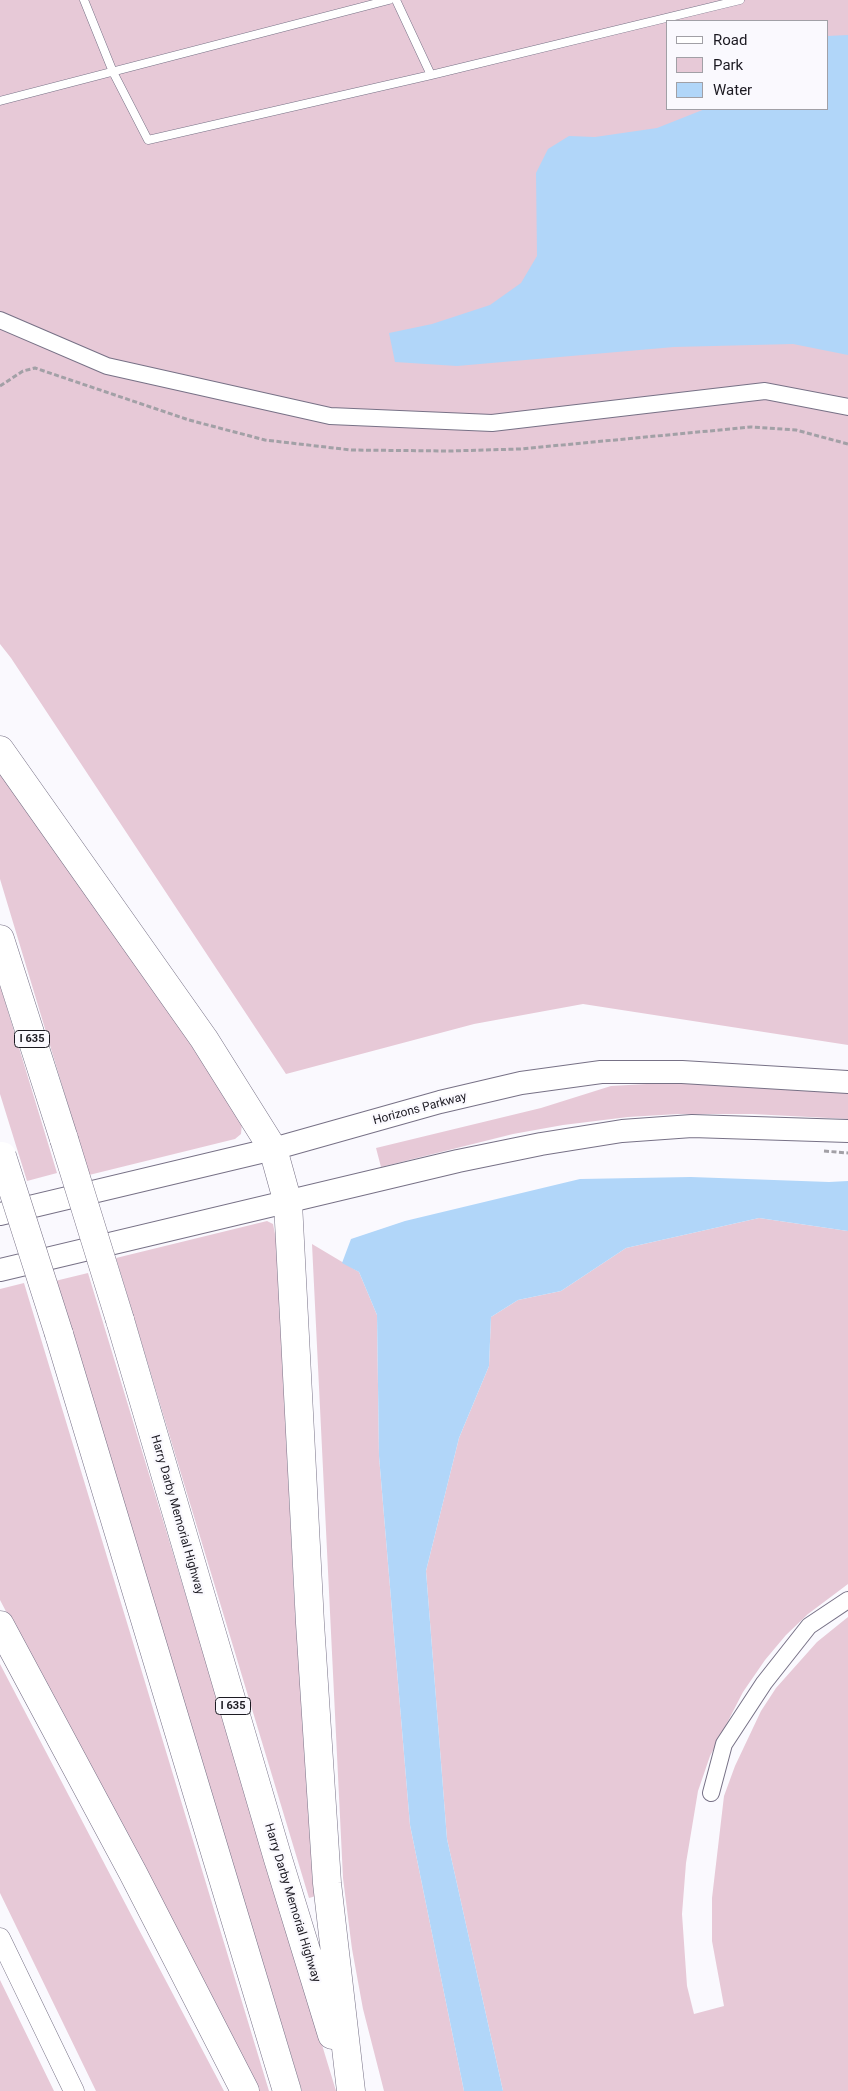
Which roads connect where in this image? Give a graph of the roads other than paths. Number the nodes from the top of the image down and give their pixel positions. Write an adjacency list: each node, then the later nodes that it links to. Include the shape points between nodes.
1 (84, 0): 5 (lane)
2 (389, 0): 5 (lane)
3 (396, 0): 6 (lane)
4 (740, 0): 6 (lane)
5 (113, 72): 6 (lane, via 148,140); 7 (lane)
6 (431, 74)
7 (0, 101)
8 (0, 320): 9 (street, via 107,366 330,416 492,423 765,391)
9 (848, 407)
10 (0, 750): 14 (highway, via 204,1039)
11 (0, 939): 26 (highway, Harry Darby Memorial Highway / I 635, bridge, via 120,1320 278,1859)
12 (848, 1082): 14 (main road, Horizons Parkway, via 682,1072 601,1072 521,1083 440,1102)
13 (848, 1132): 16 (main road, via 692,1126 622,1132 458,1161)
14 (273, 1149): 16 (highway); 17 (main road, Horizons Parkway)
15 (1, 1151): 25 (highway, bridge)
16 (288, 1202): 18 (main road); 26 (highway, via 326,1864)
17 (0, 1214)
18 (0, 1270)
19 (848, 1600): 21 (street, via 809,1626 764,1683 724,1744)
20 (0, 1625): 24 (highway, via 133,1872)
21 (711, 1793)
22 (0, 1938): 23 (street)
23 (74, 2091)
24 (245, 2091)
25 (287, 2091)
26 (350, 2091)

